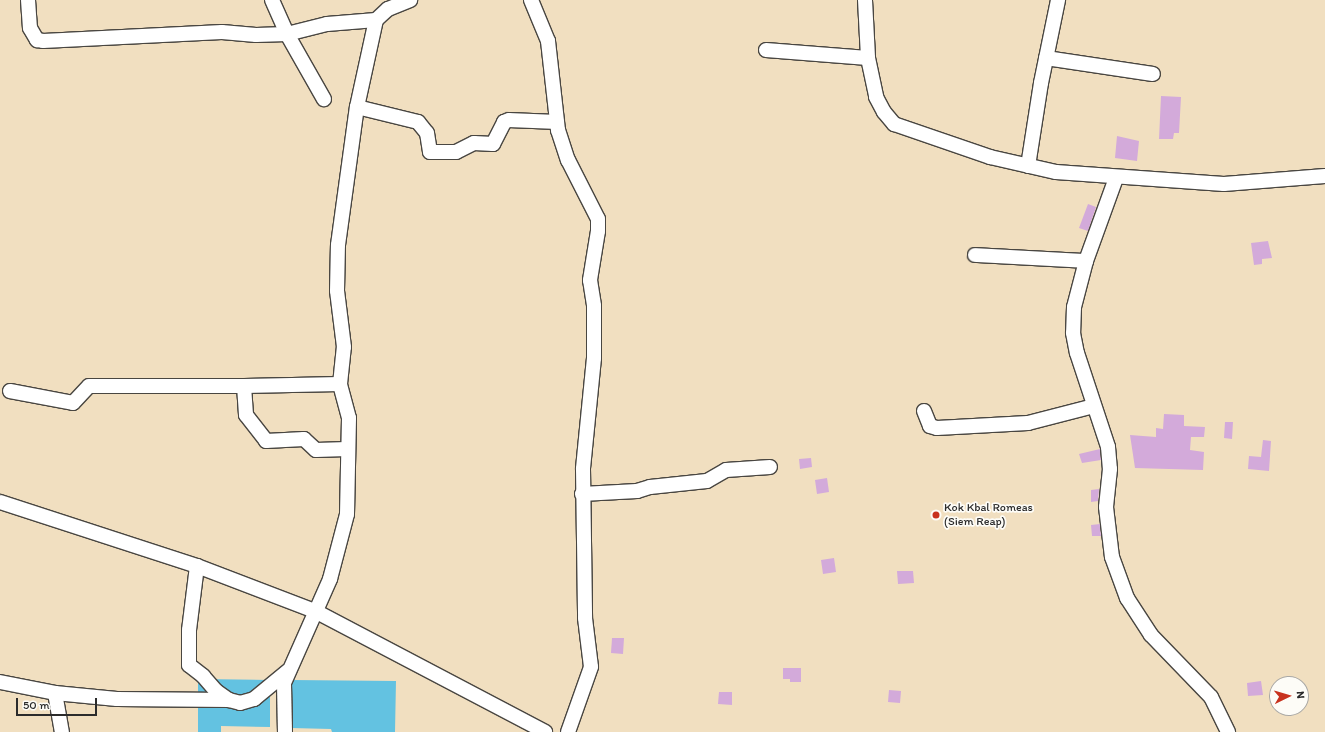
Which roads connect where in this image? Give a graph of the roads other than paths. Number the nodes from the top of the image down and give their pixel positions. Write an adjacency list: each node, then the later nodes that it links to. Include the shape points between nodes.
1 (28, 0): 8 (street, via 30,28 37,40 222,32)
2 (272, 0): 8 (street)
3 (410, 0): 7 (street, via 388,9)
4 (531, 0): 15 (street, via 548,41)
5 (865, 0): 10 (street)
6 (1058, 0): 11 (street)
7 (376, 20): 8 (street, via 327,24); 14 (street)
8 (286, 34): 13 (street)
9 (766, 50): 10 (street)
10 (868, 58): 16 (street, via 876,97 894,124 990,157)
11 (1046, 58): 12 (street); 16 (street)
12 (1152, 74)
13 (324, 99)
14 (358, 107): 15 (street, via 418,122 427,133 430,152 456,152 474,143 493,144 504,122 509,120); 21 (street, via 338,245 337,291 344,347)
15 (557, 122): 28 (street, via 568,160 598,219 590,280 594,306 594,358)
16 (1028, 166): 18 (street, via 1056,172)
17 (1325, 176): 18 (street, via 1248,184)
18 (1116, 178): 20 (street)
19 (975, 255): 20 (street)
20 (1086, 261): 24 (street, via 1074,307 1073,333)
21 (340, 384): 22 (street); 26 (street, via 349,418)
22 (244, 386): 23 (street, via 89,386 73,403); 26 (street, via 246,414 266,441 304,439 316,450)
23 (10, 391)
24 (1094, 406): 25 (street, via 1028,423 937,428 930,426); 40 (street, via 1108,447 1110,469 1107,513 1112,557 1118,577 1127,598 1151,635 1212,697)
25 (924, 411)
26 (347, 449): 31 (street, via 347,514 330,579)
27 (770, 467): 28 (street, via 726,470 707,481 650,487 637,492)
28 (582, 494): 39 (street, via 585,618 591,667)
29 (0, 502): 30 (street)
30 (197, 566): 31 (street); 35 (street, via 191,607 189,665)
31 (315, 610): 32 (street); 38 (street)
32 (289, 670): 35 (street, via 254,699 240,703); 37 (street, via 282,693)
33 (0, 682): 34 (street)
34 (55, 693): 35 (street, via 117,699); 36 (street)
35 (229, 700)
36 (62, 732)
37 (285, 732)
38 (545, 732)
39 (568, 732)
40 (1228, 732)

